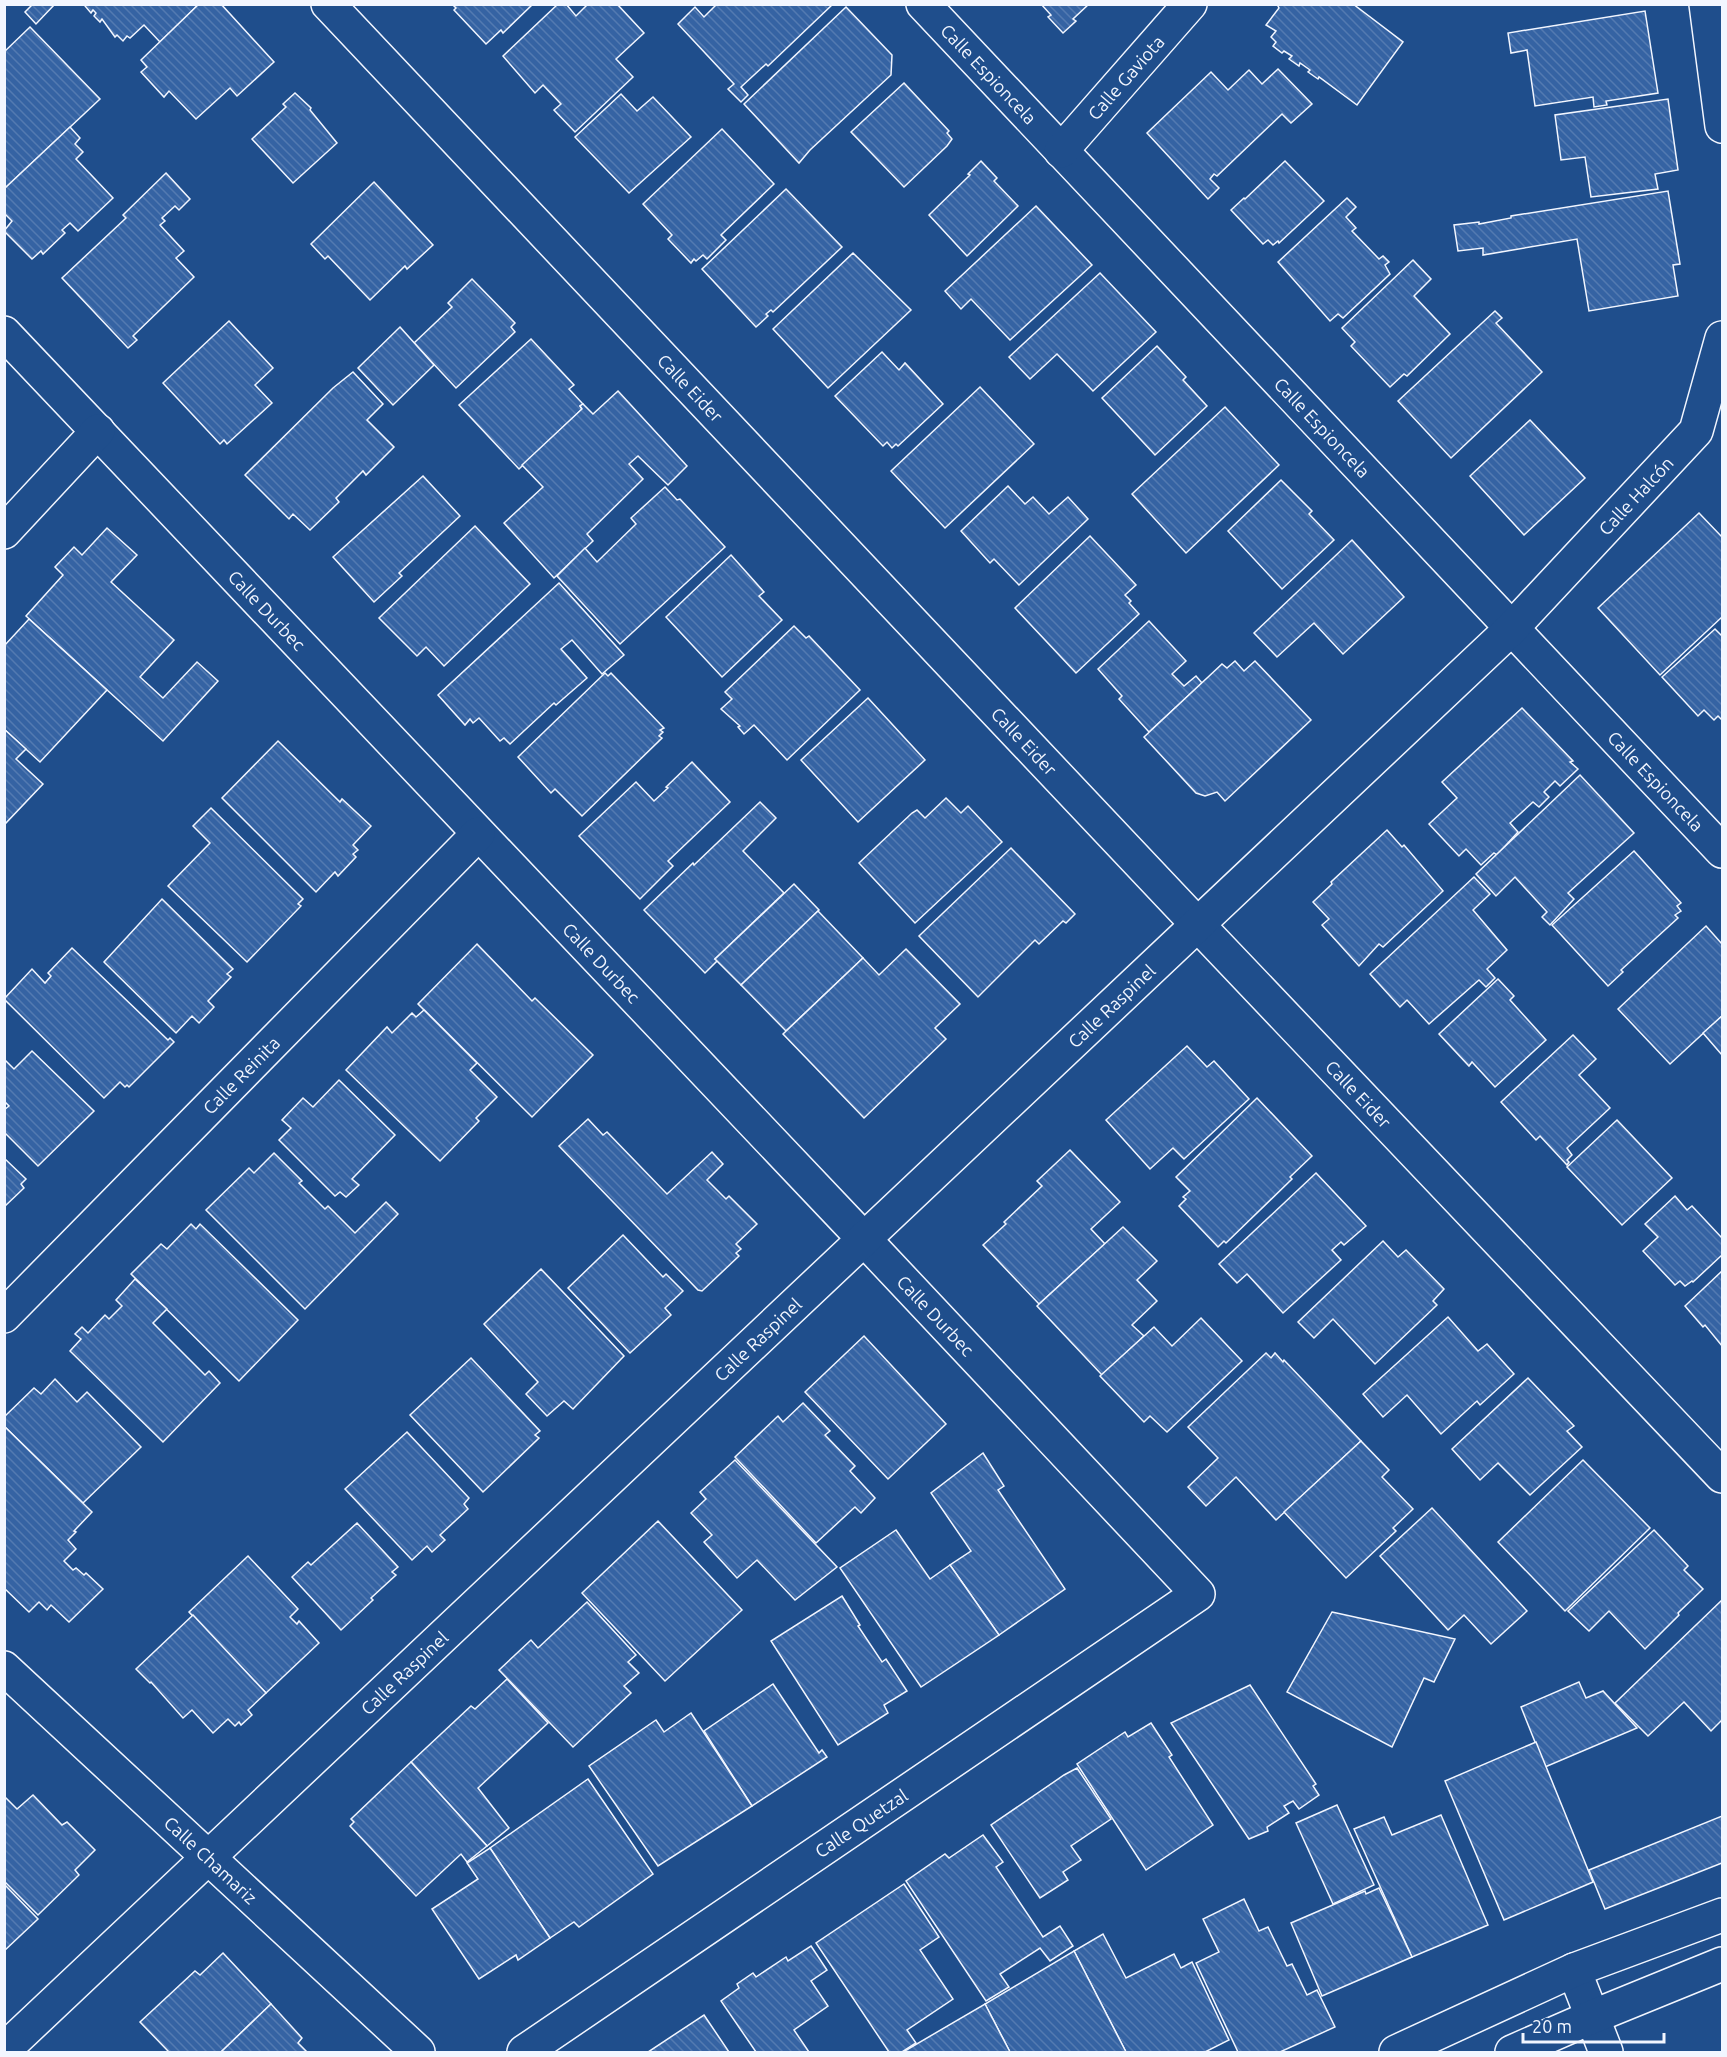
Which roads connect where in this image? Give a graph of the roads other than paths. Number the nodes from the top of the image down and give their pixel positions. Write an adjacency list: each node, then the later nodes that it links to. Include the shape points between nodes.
1 (328, 4): 14 (street, Calle Eider)
2 (923, 4): 6 (street, Calle Espioncela)
3 (1190, 4): 6 (street, Calle Gaviota)
4 (1706, 4): 5 (street)
5 (1722, 126)
6 (1061, 151): 11 (street, Calle Espioncela)
7 (4, 333): 9 (street, Calle Durbec)
8 (1722, 338): 11 (street, Calle Halcón, via 1696,431)
9 (98, 431): 10 (street); 12 (street, Calle Durbec)
10 (4, 532)
11 (1511, 629): 13 (street, Calle Espioncela); 14 (street, Calle Raspinel)
12 (478, 834): 15 (street, Calle Durbec); 16 (street, Calle Reinita)
13 (1722, 851)
14 (1198, 925): 15 (street, Calle Raspinel); 17 (street, Calle Eider)
15 (863, 1238): 18 (street, Calle Durbec); 20 (street, Calle Raspinel)
16 (4, 1316)
17 (1722, 1476)
18 (1198, 1594): 27 (street, Calle Quetzal)
19 (4, 1668): 20 (street, Calle Chamariz)
20 (209, 1857): 25 (street, Calle Raspinel); 26 (street, Calle Chamariz)
21 (1722, 1915): 23 (street)
22 (1722, 1965): 24 (street)
23 (1574, 1970): 24 (street); 28 (street)
24 (1592, 2016): 29 (street); 30 (street)
25 (4, 2050)
26 (418, 2052)
27 (524, 2052)
28 (1396, 2052)
29 (1512, 2052)
30 (1606, 2052)

